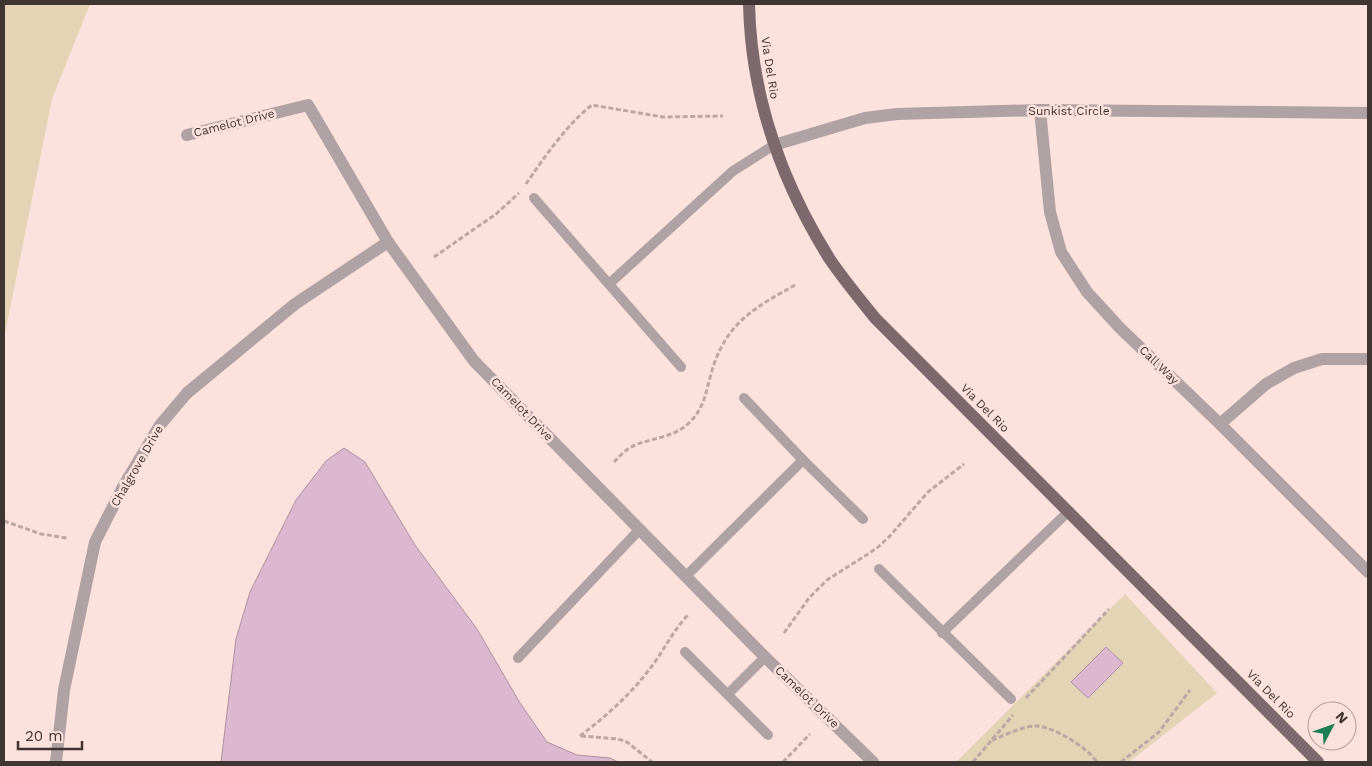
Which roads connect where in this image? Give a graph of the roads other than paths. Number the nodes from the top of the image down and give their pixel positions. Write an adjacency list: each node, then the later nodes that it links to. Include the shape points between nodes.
1 (749, 4): 5 (main road, Via Del Rio, via 754,70)
2 (1040, 110): 3 (street, Sunkist Circle); 5 (street, Sunkist Circle, via 897,114 865,118); 12 (street, Call Way, via 1050,212 1061,252 1087,292 1120,328)
3 (1368, 114)
4 (188, 135): 7 (street, Camelot Drive, via 308,105)
5 (774, 145): 8 (lane, via 733,171); 14 (main road, Via Del Rio, via 790,186 830,259 875,318)
6 (534, 198): 8 (lane)
7 (388, 242): 16 (street, Camelot Drive, via 474,361); 27 (street, Chalgrove Drive, via 295,304 187,393 160,425 95,542 64,690)
8 (610, 283): 10 (lane)
9 (1368, 359): 12 (street, via 1322,359 1294,368 1266,384)
10 (681, 367)
11 (744, 398): 13 (lane)
12 (1220, 424): 18 (street, Call Way)
13 (803, 460): 15 (lane); 19 (lane)
14 (1069, 511): 20 (lane); 29 (main road, Via Del Rio)
15 (863, 518)
16 (640, 529): 19 (street, Camelot Drive); 23 (lane)
17 (878, 569): 20 (lane)
18 (1368, 572)
19 (686, 576): 22 (street, Camelot Drive)
20 (942, 633): 25 (lane)
21 (685, 652): 24 (lane)
22 (765, 657): 24 (lane); 28 (street, Camelot Drive)
23 (518, 658)
24 (728, 694): 26 (lane)
25 (1010, 700)
26 (768, 735)
27 (56, 762)
28 (873, 762)
29 (1318, 762)

